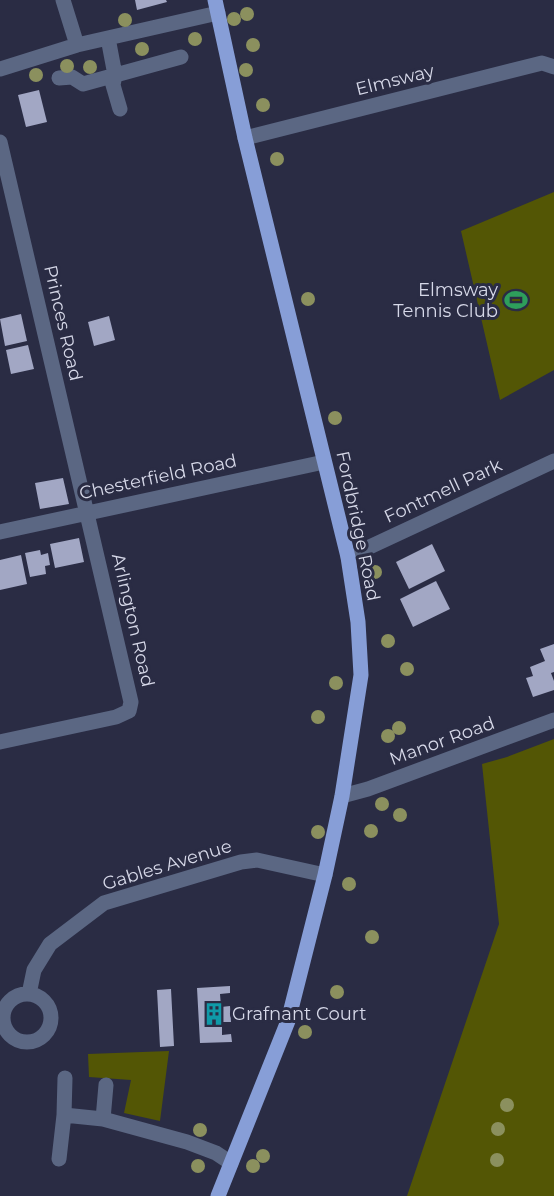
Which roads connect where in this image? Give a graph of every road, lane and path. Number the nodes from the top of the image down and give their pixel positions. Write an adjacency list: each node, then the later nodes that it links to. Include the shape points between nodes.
1 (63, 0): 4 (street)
2 (216, 6): 3 (street); 11 (main road, Fordbridge Road)
3 (108, 38): 4 (street); 8 (street)
4 (77, 45): 7 (street)
5 (181, 57): 8 (street)
6 (554, 66): 11 (street, Elmsway, via 542,63)
7 (0, 69)
8 (115, 75): 9 (street, via 83,84 72,77); 10 (street, via 113,85)
9 (59, 78)
10 (120, 109)
11 (245, 138): 14 (main road, Fordbridge Road)
12 (0, 142): 15 (street, Princes Road)
13 (554, 461): 17 (street, Fontmell Park)
14 (324, 462): 15 (street, Chesterfield Road); 17 (main road, Fordbridge Road)
15 (88, 512): 16 (street, Chesterfield Road); 19 (street, Arlington Road, via 132,702 129,711)
16 (0, 532)
17 (348, 557): 20 (main road, Fordbridge Road, via 361,675)
18 (554, 720): 20 (street, Manor Road)
19 (0, 742)
20 (342, 796): 21 (main road, Fordbridge Road)
21 (325, 875): 22 (street, Gables Avenue, via 257,860 241,862 104,903 50,944 34,970); 28 (main road, Fordbridge Road, via 288,1022)
22 (29, 994)
23 (65, 1078): 25 (street)
24 (106, 1084): 26 (street)
25 (64, 1115): 26 (street); 27 (street)
26 (103, 1119): 28 (street, via 187,1143)
27 (59, 1160)
28 (231, 1163): 29 (main road, Fordbridge Road)
29 (218, 1196)

